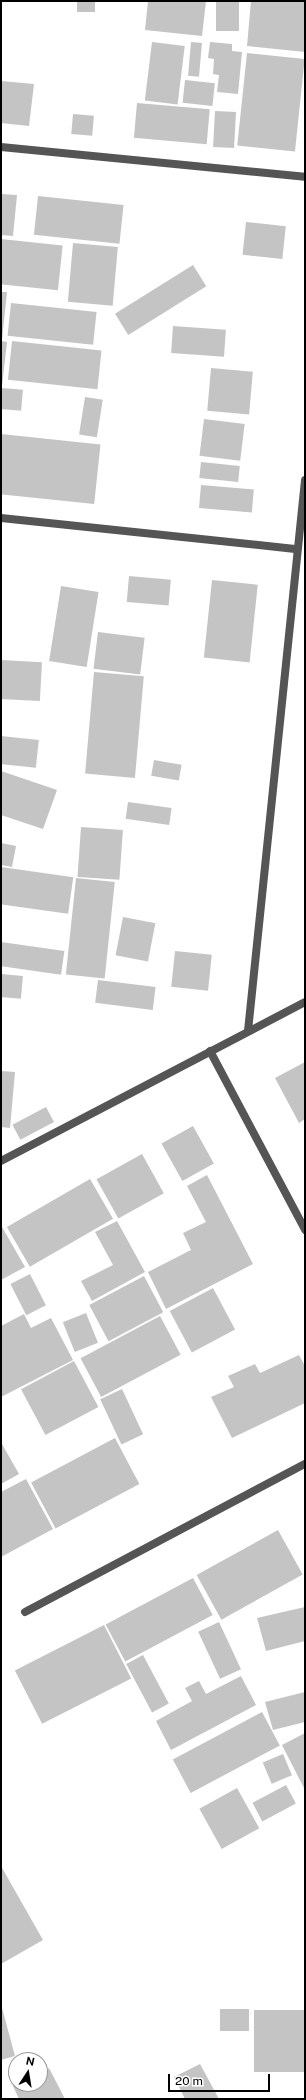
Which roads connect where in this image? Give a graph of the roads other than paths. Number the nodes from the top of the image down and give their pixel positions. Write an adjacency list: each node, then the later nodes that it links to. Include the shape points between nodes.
1 (1, 147): 2 (street)
2 (305, 177)
3 (305, 480): 5 (street)
4 (1, 518): 5 (street)
5 (297, 549): 7 (street)
6 (305, 1002): 7 (street)
7 (248, 1031): 8 (street)
8 (210, 1052): 9 (street); 10 (street)
9 (1, 1161)
10 (305, 1230)
11 (305, 1464): 12 (street)
12 (25, 1612)

